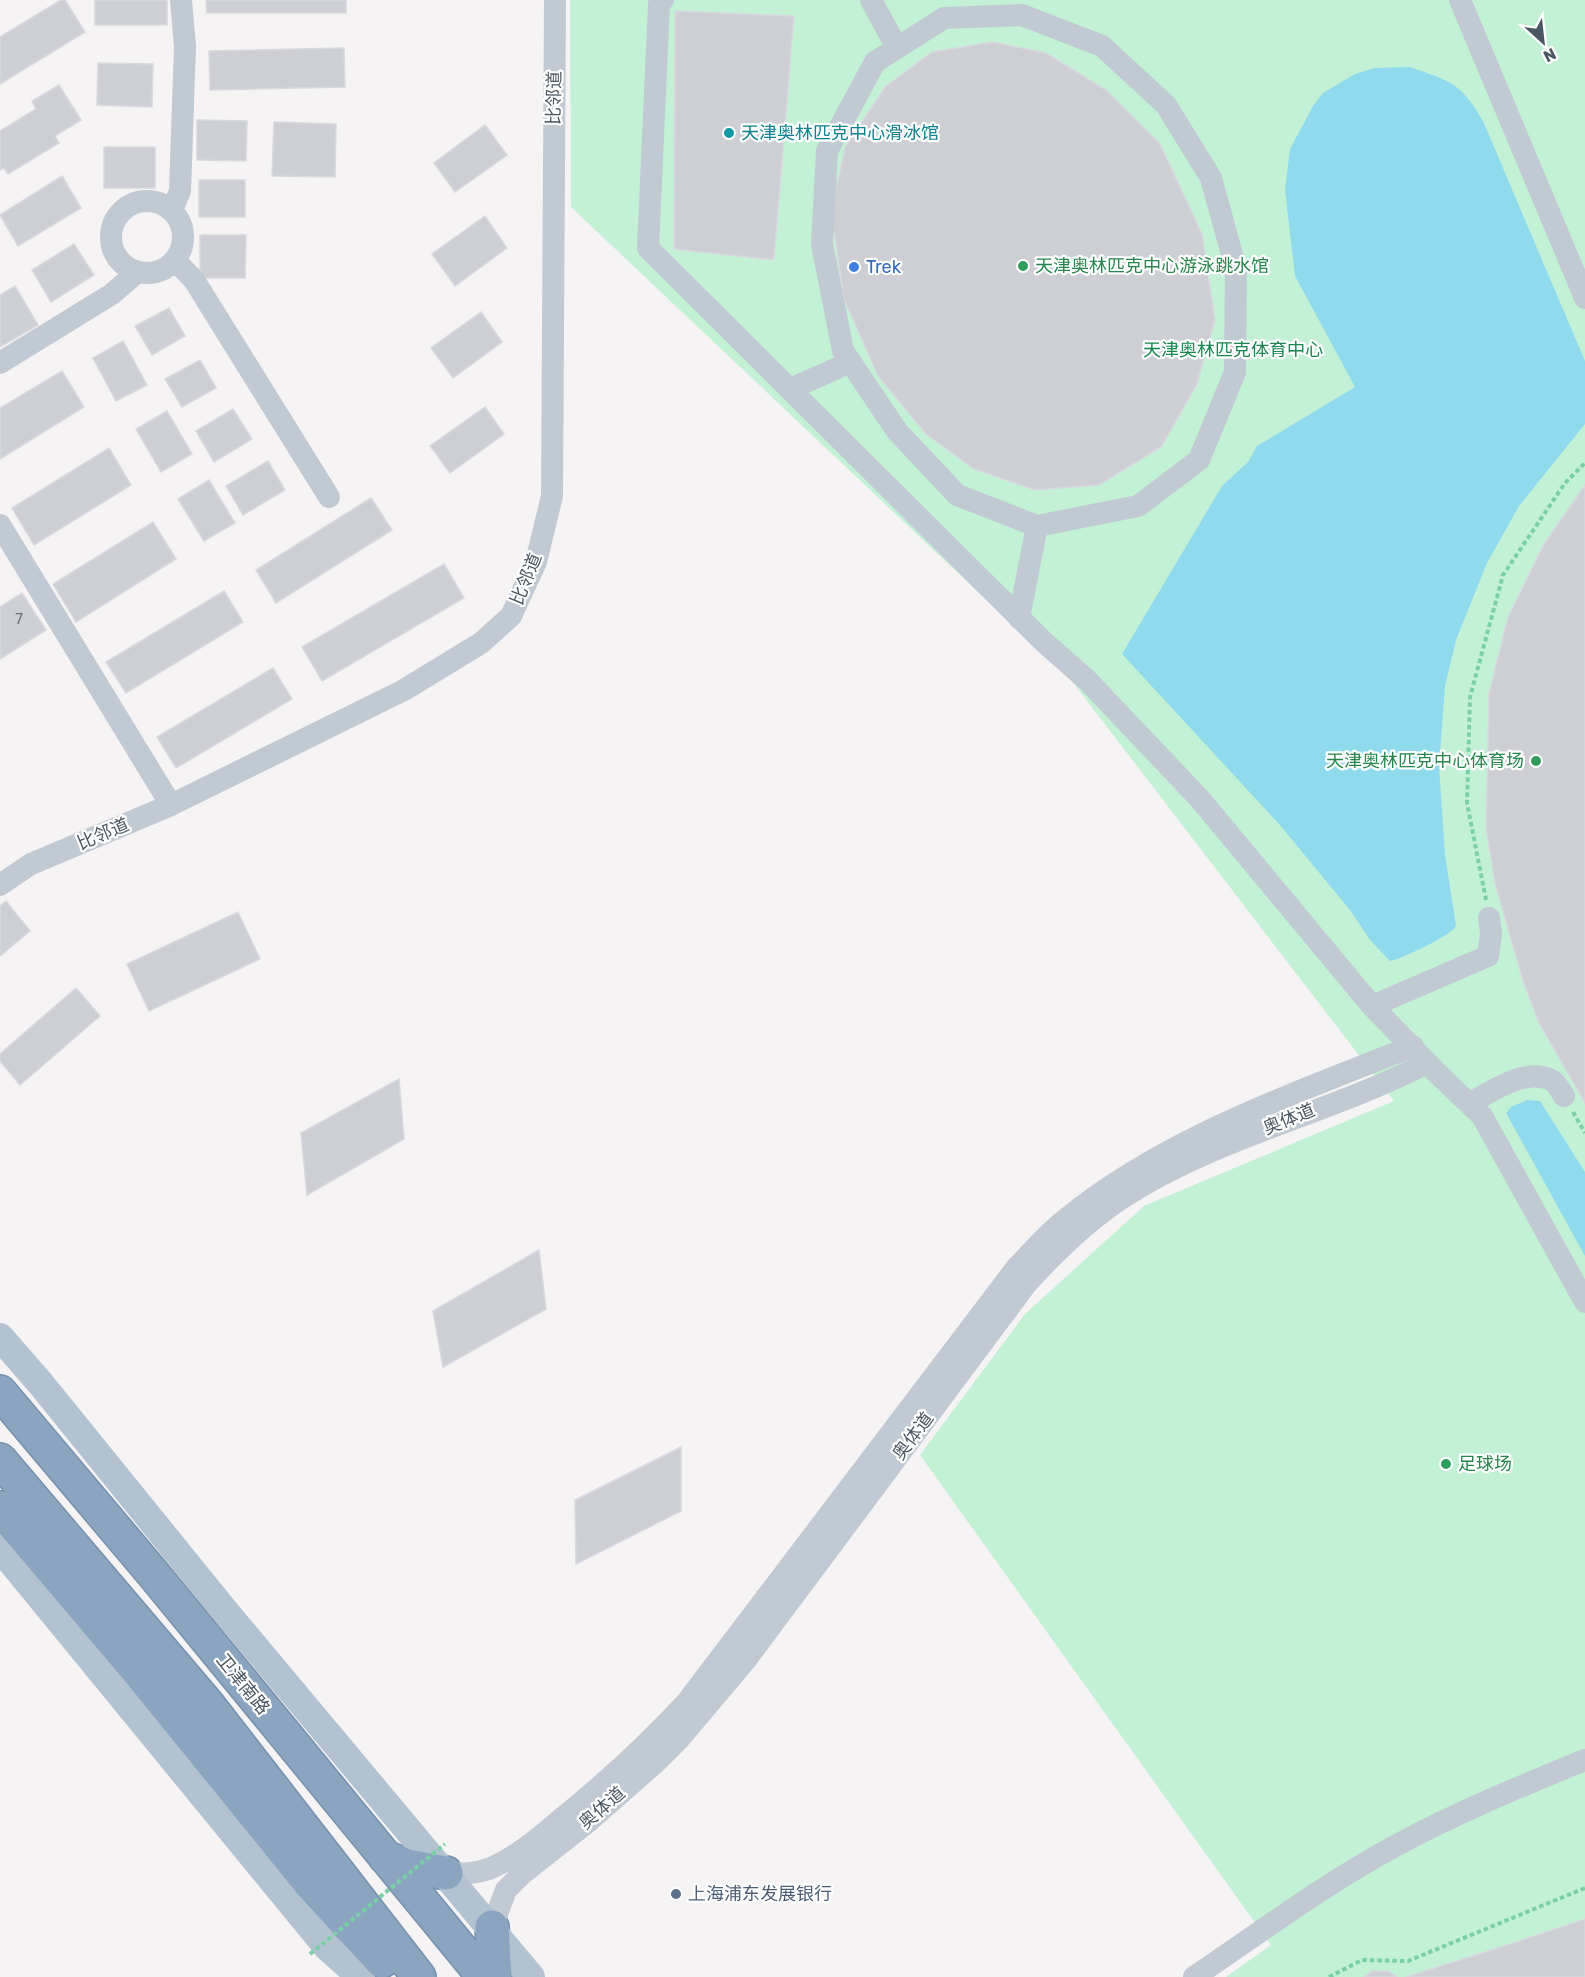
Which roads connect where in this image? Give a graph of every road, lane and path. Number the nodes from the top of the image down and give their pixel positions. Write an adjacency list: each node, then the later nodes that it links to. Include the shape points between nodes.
1 (181, 0): 8 (street, via 185,46 180,191)
2 (555, 0): 20 (street, 比邻道, via 552,496 536,562 511,616 481,643 404,690)
3 (663, 0): 14 (street, via 659,4 648,248)
4 (871, 0): 7 (street)
5 (1460, 0): 11 (street)
6 (978, 8): 7 (street, via 944,18); 18 (street, via 1022,15 1102,46 1166,105 1211,178 1236,269 1235,372 1199,460 1138,506)
7 (897, 48): 12 (street, via 875,62 827,151 822,244 843,351)
8 (172, 210): 9 (street, via 183,232 183,244); 10 (street, via 162,204 138,202 118,214 112,224 111,247 116,258)
9 (175, 260): 10 (street, via 160,272); 16 (street, via 194,280)
10 (136, 273): 13 (street, via 112,294)
11 (1585, 298)
12 (851, 362): 14 (street); 18 (street, via 897,431 957,495)
13 (0, 363)
14 (790, 389): 19 (street)
15 (1585, 463): 22 (path, via 1565,483 1503,575 1470,698 1467,803)
16 (329, 497)
17 (0, 525): 20 (street)
18 (1037, 526): 19 (street)
19 (1019, 618): 23 (street, via 1087,680 1200,798)
20 (171, 805): 21 (street, 比邻道, via 31,864)
21 (0, 885)
22 (1489, 918): 23 (street, via 1488,956)
23 (1372, 1006): 24 (street)
24 (1413, 1046): 25 (street); 36 (street, via 1236,1117 1108,1187 1063,1221 1017,1267 687,1702 654,1738 578,1805 491,1868 475,1872)
25 (1427, 1063): 27 (street); 39 (street, 奥体道, via 1175,1168 1123,1197 1084,1226 1027,1283 730,1679 655,1763 506,1890)
26 (1564, 1096): 27 (street, via 1554,1082 1537,1077 1519,1078)
27 (1470, 1102): 28 (street, via 1482,1116)
28 (1585, 1302)
29 (0, 1337): 36 (main road, via 224,1610)
30 (0, 1392): 35 (highway, 卫津南路)
31 (0, 1460): 44 (highway, via 209,1707)
32 (0, 1508): 37 (highway, via 140,1672)
33 (0, 1548): 41 (main road, via 327,1947)
34 (1585, 1760): 48 (street, via 1472,1806 1396,1845 1318,1892)
35 (385, 1857): 36 (highway, via 407,1866); 45 (highway, 卫津南路)
36 (445, 1858): 39 (main road); 40 (path, bridge)
37 (310, 1882): 42 (highway); 43 (highway)
38 (1585, 1888): 49 (path, via 1408,1961 1362,1960)
39 (492, 1927): 46 (highway); 47 (main road)
40 (310, 1954)
41 (362, 1977)
42 (367, 1977)
43 (396, 1977)
44 (419, 1977)
45 (484, 1977)
46 (495, 1977)
47 (531, 1977)
48 (1194, 1977)
49 (1329, 1977)

